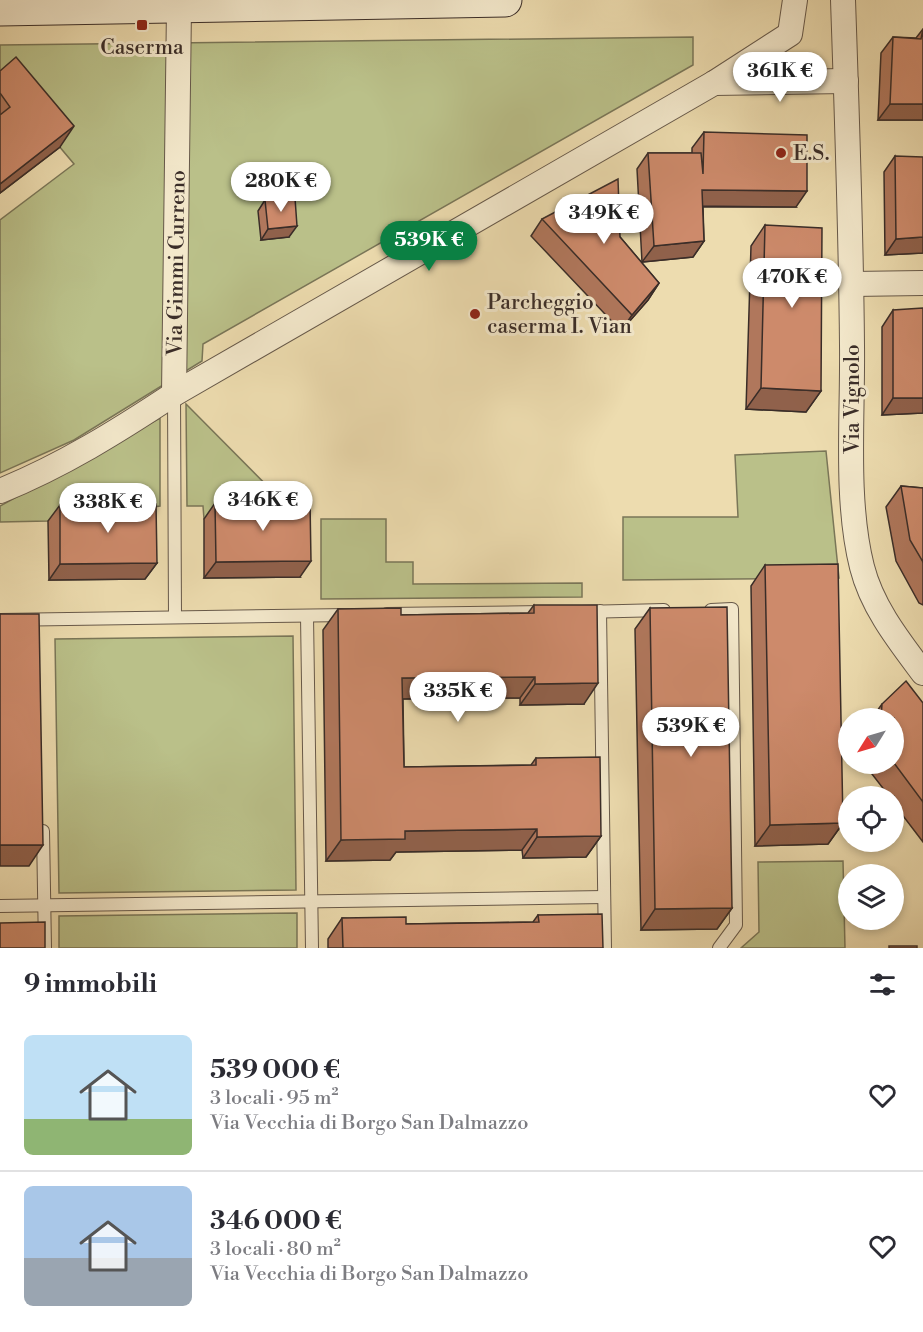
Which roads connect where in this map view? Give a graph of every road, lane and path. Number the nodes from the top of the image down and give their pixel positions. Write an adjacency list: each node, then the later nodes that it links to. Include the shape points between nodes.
1 (505, 0): 4 (main road)
2 (795, 0): 7 (street, via 790,34)
3 (843, 0): 6 (street, Via Vignolo)
4 (179, 7): 5 (main road); 10 (street, Via Gimmi Curreno)
5 (0, 9)
6 (846, 81): 7 (street); 9 (street, Via Vignolo)
7 (714, 83): 10 (street)
8 (923, 283): 9 (street)
9 (852, 284): 18 (street, Via Vignolo, via 854,527 863,570 875,601)
10 (174, 394): 11 (street, via 117,432 40,475); 16 (lane, Via Gimmi Curreno)
11 (0, 491)
12 (672, 610): 14 (lane)
13 (696, 610): 27 (lane, via 732,609 736,925)
14 (600, 611): 15 (lane); 20 (lane)
15 (307, 616): 16 (lane); 21 (lane)
16 (175, 618): 17 (lane, via 39,625)
17 (0, 620)
18 (923, 673)
19 (43, 821): 22 (lane)
20 (604, 897): 21 (lane); 26 (lane)
21 (311, 902): 22 (lane); 25 (lane)
22 (44, 905): 23 (lane); 24 (lane)
23 (0, 906)
24 (45, 948)
25 (312, 948)
26 (605, 948)
27 (719, 948)

